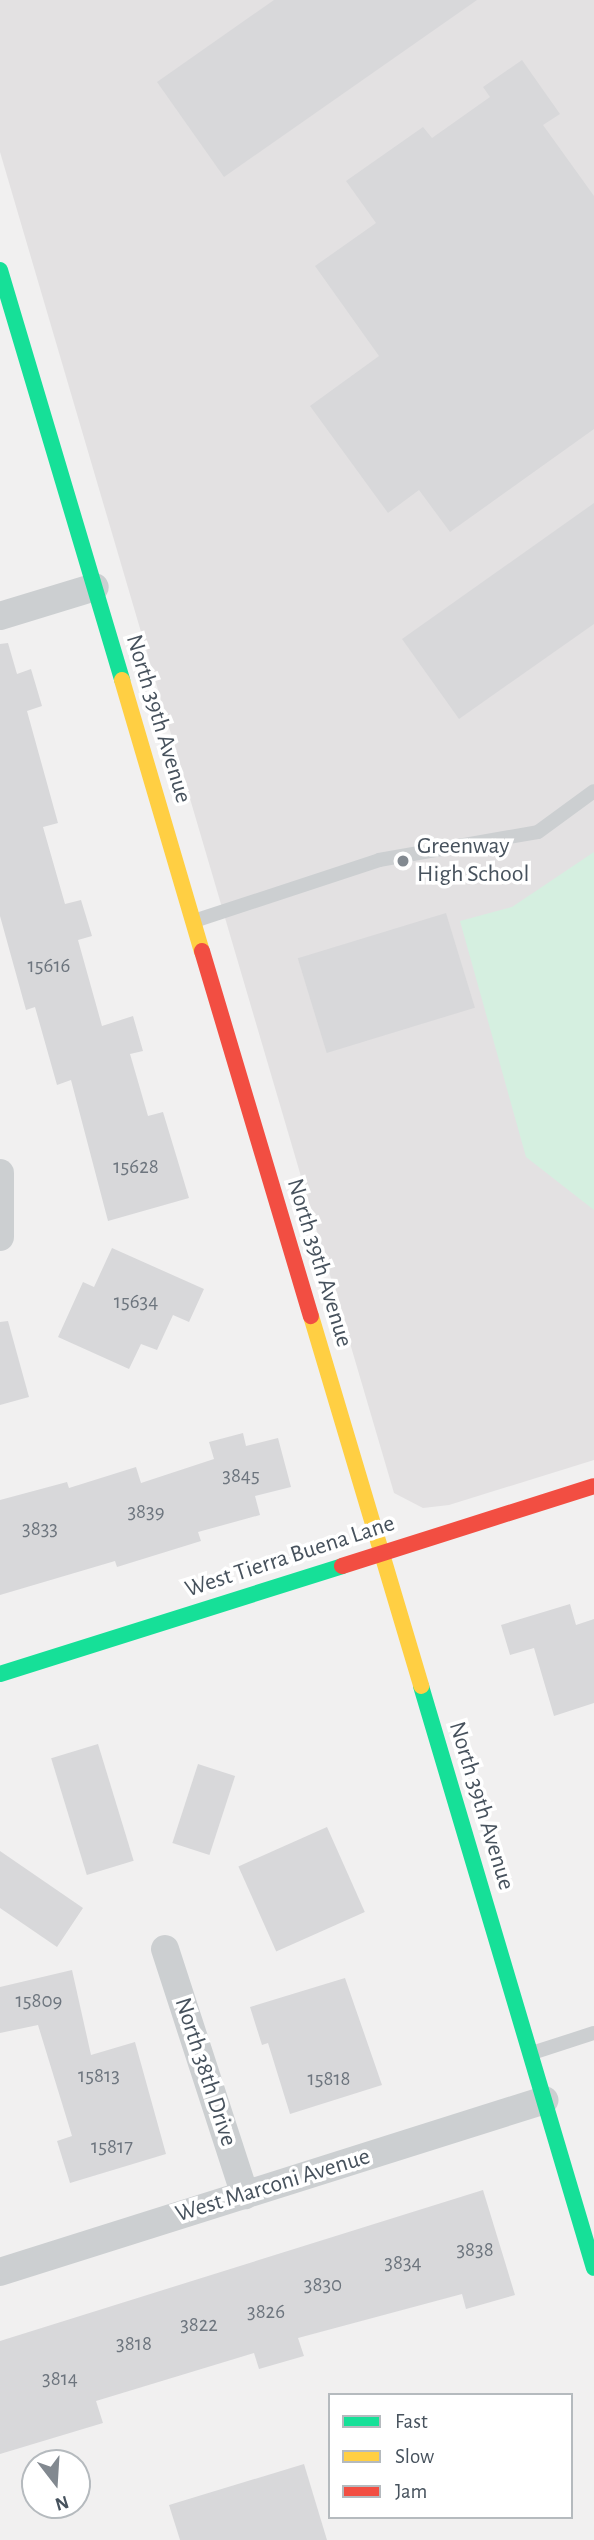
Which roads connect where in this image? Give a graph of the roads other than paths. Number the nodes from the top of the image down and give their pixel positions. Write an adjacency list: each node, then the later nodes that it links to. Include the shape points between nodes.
1 (0, 270): 2 (street, North 39th Avenue)
2 (95, 586): 3 (street); 5 (street, North 39th Avenue)
3 (0, 616)
4 (594, 791): 5 (lane, via 538,832 380,860)
5 (194, 922): 9 (street, North 39th Avenue)
6 (0, 1172): 7 (street)
7 (1, 1236)
8 (594, 1486): 9 (street, West Tierra Buena Lane)
9 (381, 1551): 10 (street, West Tierra Buena Lane); 13 (street, North 39th Avenue)
10 (0, 1674)
11 (165, 1949): 15 (street, North 38th Drive)
12 (594, 2033): 13 (lane)
13 (531, 2053): 14 (street, North 39th Avenue)
14 (545, 2100): 15 (street, West Marconi Avenue); 16 (street, North 39th Avenue)
15 (245, 2195): 17 (street, West Marconi Avenue)
16 (594, 2268)
17 (0, 2272)

